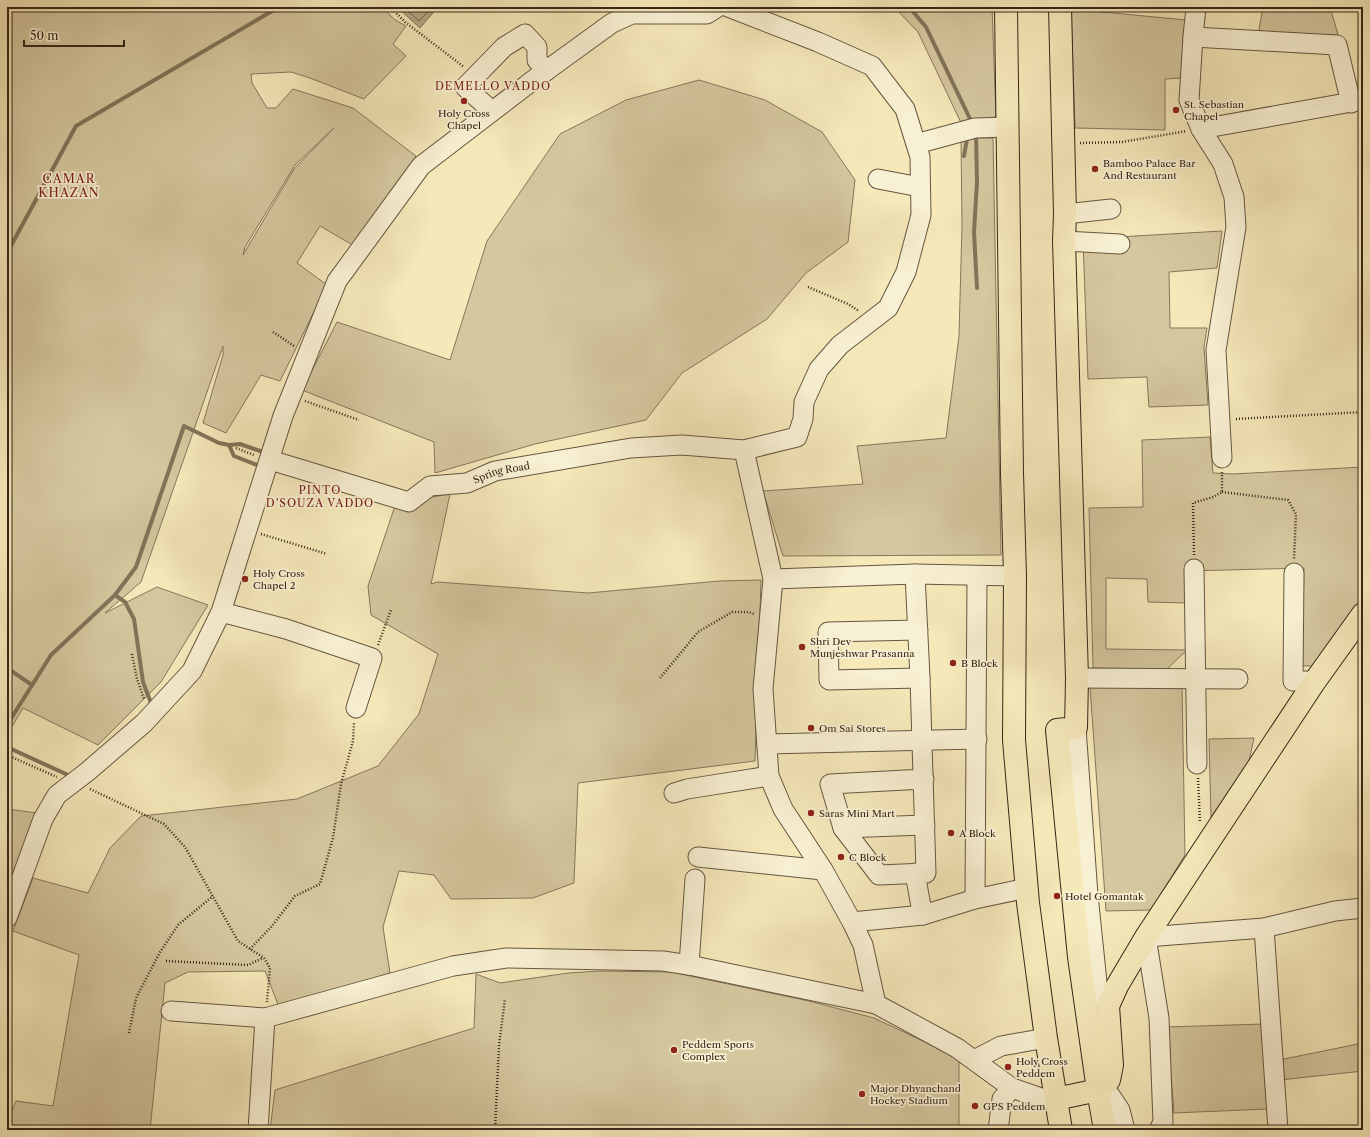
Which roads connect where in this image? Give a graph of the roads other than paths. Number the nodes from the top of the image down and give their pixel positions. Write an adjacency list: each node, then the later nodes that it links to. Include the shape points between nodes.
1 (718, 7): 7 (street, via 707,14 632,14 612,23)
2 (728, 7): 12 (street, via 872,66 905,109)
3 (1006, 7): 10 (main road)
4 (1060, 7): 16 (main road)
5 (1196, 7): 6 (street)
6 (1193, 37): 8 (street, via 1338,46); 11 (street, via 1189,100)
7 (546, 71): 9 (street); 9 (street, via 537,60 537,47 525,34 504,47 465,87)
8 (1357, 101): 11 (street)
9 (492, 111): 21 (street, via 421,166 337,281 283,416)
10 (1008, 127): 12 (street, via 975,128); 26 (main road)
11 (1201, 129): 20 (street, via 1224,164 1234,197 1236,227 1216,350)
12 (916, 144): 14 (street, via 920,158)
13 (878, 179): 14 (street)
14 (920, 187): 19 (street, via 921,215 906,272 888,308 840,345 819,369 804,402 803,419 797,436)
15 (1110, 209): 16 (street)
16 (1065, 214): 17 (main road)
17 (1064, 241): 18 (street); 32 (main road)
18 (1120, 244)
19 (744, 450): 21 (street, Spring Road, via 682,445 630,448 495,471 467,482 430,486 409,502); 27 (street)
20 (1222, 458)
21 (269, 463): 28 (street)
22 (1194, 569): 33 (street)
23 (1294, 573): 35 (street, via 1293,681)
24 (915, 574): 25 (street); 27 (street); 30 (street)
25 (977, 576): 26 (street); 38 (street)
26 (1015, 576): 51 (main road, via 1014,740)
27 (773, 579): 40 (street, via 763,689)
28 (221, 612): 36 (street, via 372,658); 55 (street, via 192,671 144,723 88,772 57,795 43,819)
29 (1360, 626): 35 (main road)
30 (918, 630): 31 (street); 31 (street, via 828,632 829,680)
31 (920, 678): 39 (street)
32 (1077, 678): 33 (street); 37 (main road)
33 (1197, 679): 34 (street); 41 (street)
34 (1238, 679)
35 (1315, 681): 58 (main road)
36 (356, 708)
37 (1076, 728): 61 (street, via 1098,992); 67 (main road, via 1057,730 1079,957)
38 (977, 739): 39 (street); 52 (street)
39 (922, 741): 40 (street); 43 (street)
40 (767, 744): 42 (street)
41 (1197, 764)
42 (769, 776): 44 (street); 48 (street, via 783,809)
43 (924, 779): 45 (street); 46 (street, via 830,784)
44 (680, 791)
45 (926, 825): 46 (street); 49 (street, via 926,873)
46 (843, 828): 49 (street, via 879,875)
47 (698, 857): 48 (street)
48 (823, 870): 56 (street)
49 (915, 873): 54 (street)
50 (695, 879): 59 (street)
51 (1027, 888): 52 (street); 64 (main road)
52 (975, 899): 54 (street)
53 (1363, 908): 57 (street, via 1335,910)
54 (923, 915): 56 (street)
55 (7, 918)
56 (852, 922): 60 (street, via 864,945)
57 (1264, 928): 58 (street); 78 (street)
58 (1146, 937): 61 (main road); 77 (street, via 1159,1018 1163,1122)
59 (689, 965): 60 (street); 63 (street, via 663,961 506,958 453,966)
60 (876, 1004): 65 (street)
61 (1108, 1006): 67 (main road, via 1112,1065 1109,1080)
62 (171, 1011): 63 (street)
63 (265, 1018): 69 (street)
64 (1046, 1038): 65 (street, via 1001,1046); 68 (main road)
65 (974, 1060): 66 (street)
66 (1012, 1088): 68 (street, via 1041,1098); 72 (street, via 1002,1099)
67 (1098, 1090): 68 (main road); 75 (main road); 76 (street, via 1110,1095 1120,1110)
68 (1056, 1099): 73 (main road); 74 (main road)
69 (260, 1108): 70 (street, via 248,1107); 71 (street)
70 (245, 1130)
71 (258, 1130)
72 (998, 1130)
73 (1061, 1130)
74 (1074, 1130)
75 (1105, 1130)
76 (1125, 1130)
77 (1159, 1130)
78 (1278, 1130)

